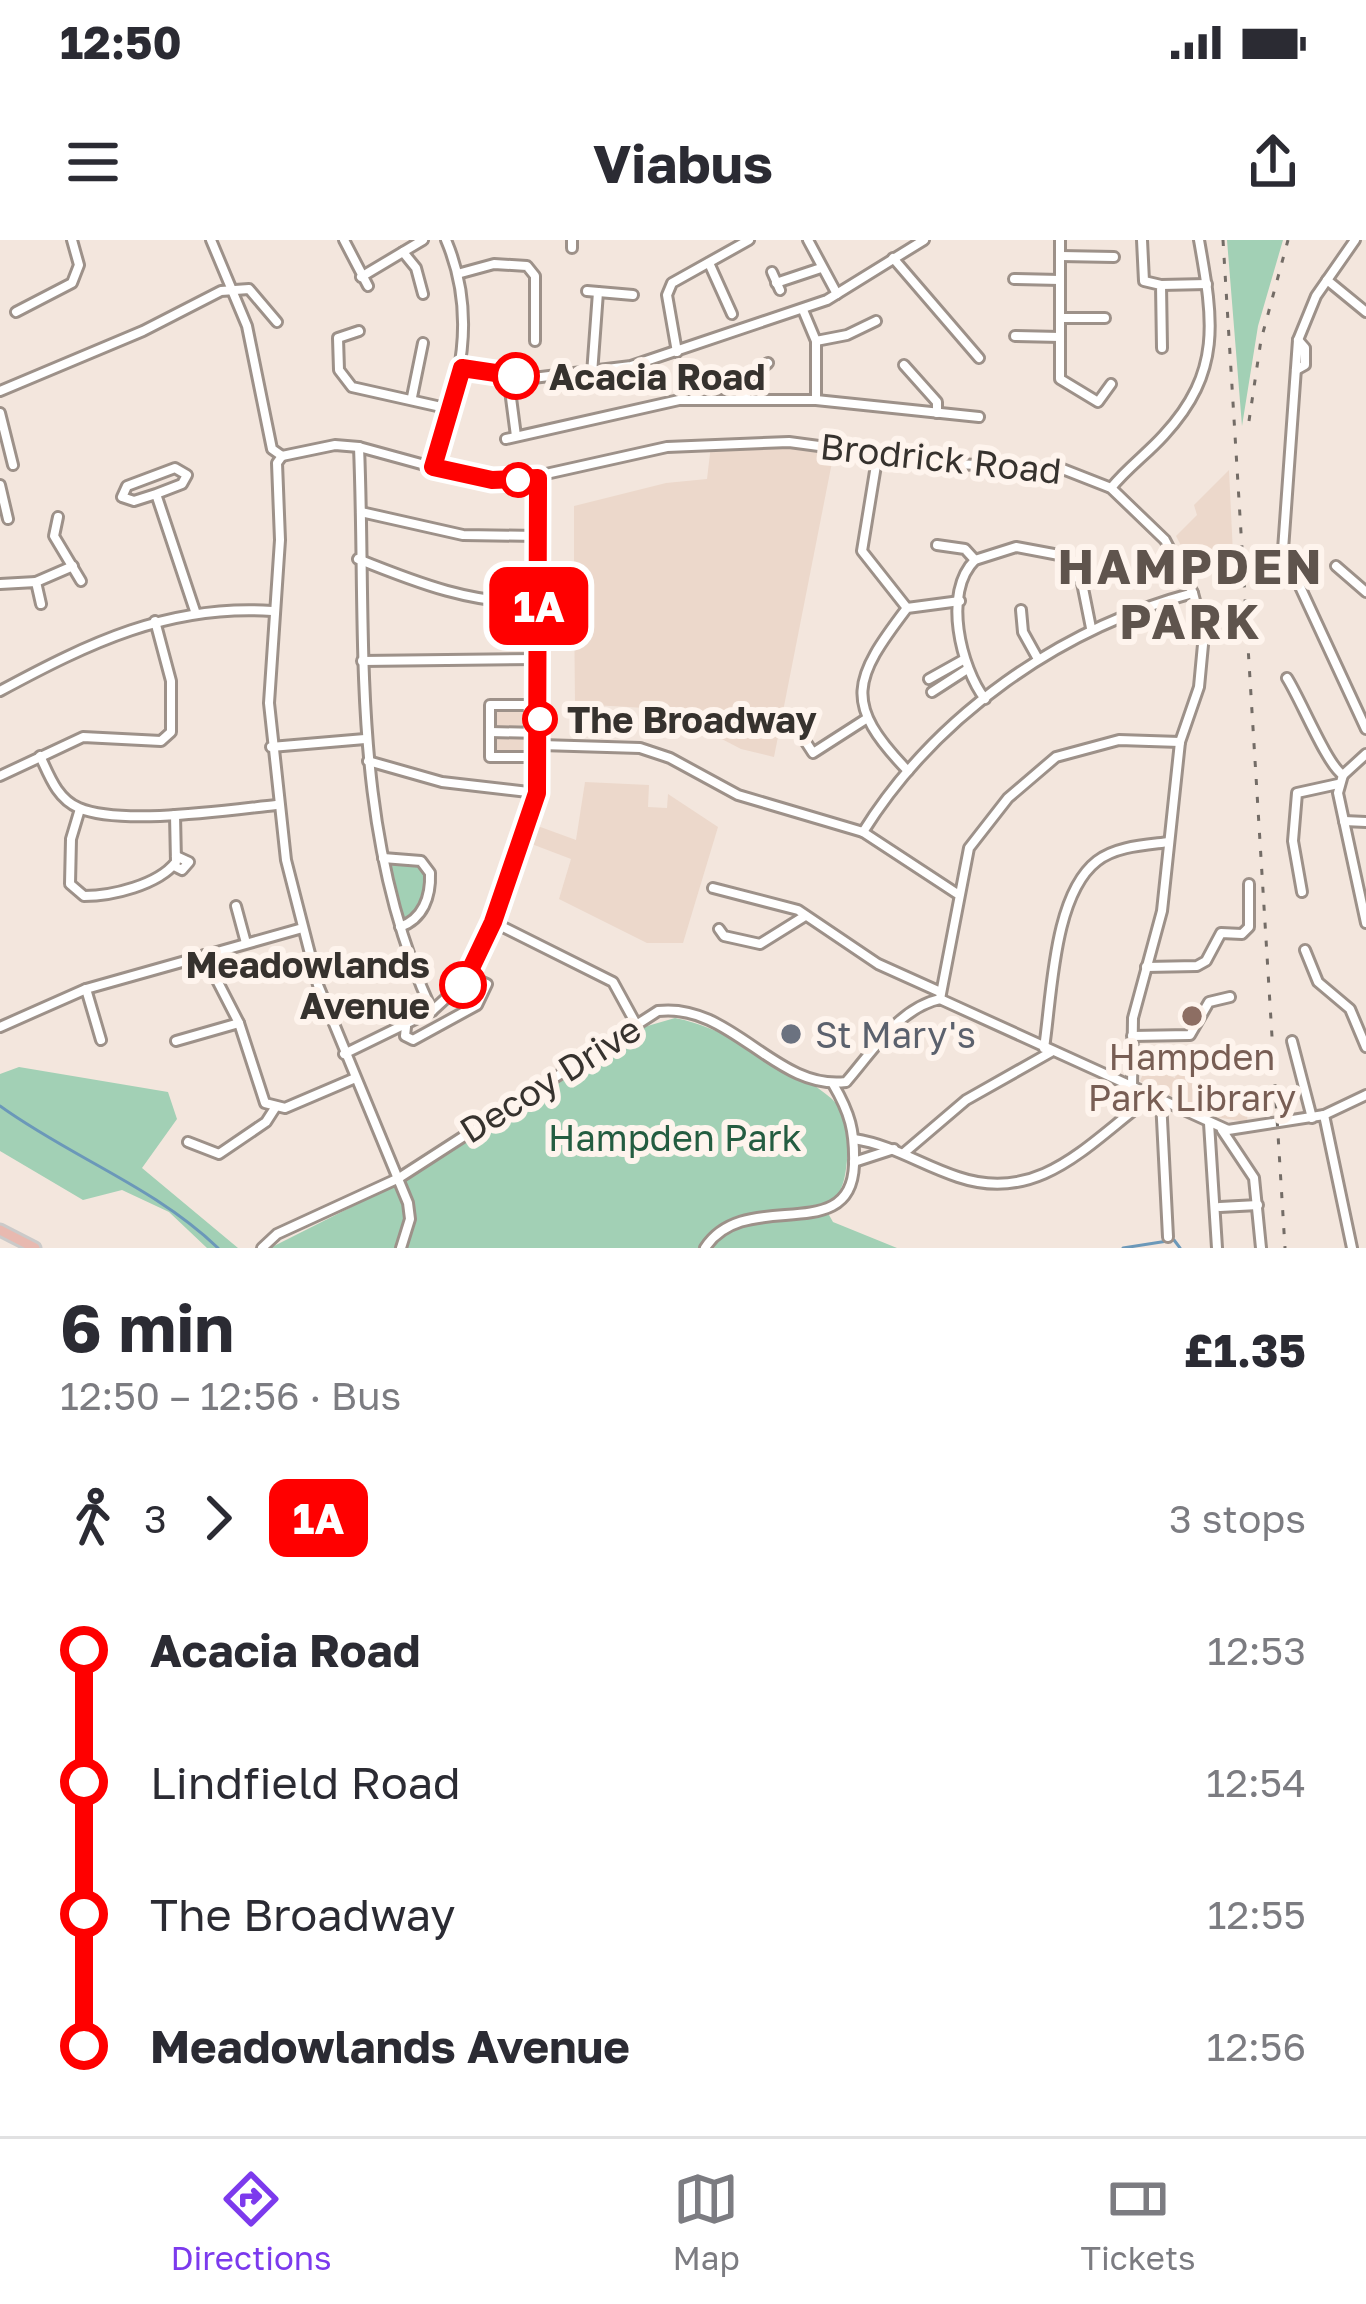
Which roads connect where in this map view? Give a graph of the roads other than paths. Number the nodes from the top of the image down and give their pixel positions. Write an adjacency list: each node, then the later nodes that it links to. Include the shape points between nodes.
1 (72, 240): 31 (street, via 79,265 72,283)
2 (211, 240): 26 (street)
3 (344, 240): 13 (street, via 365,282)
4 (423, 240): 13 (street)
5 (446, 240): 20 (street)
6 (749, 240): 17 (street)
7 (808, 240): 18 (street)
8 (924, 240): 16 (street)
9 (1060, 240): 14 (street)
10 (1142, 240): 25 (street, via 1144,281)
11 (1199, 240): 24 (street)
12 (1354, 240): 23 (street)
13 (403, 252): 27 (street)
14 (1061, 256): 15 (street); 22 (street)
15 (1114, 256)
16 (893, 258): 28 (street); 46 (street)
17 (709, 263): 33 (street); 45 (street, via 672,283)
18 (821, 268): 19 (street, via 778,286); 28 (street)
19 (772, 272)
20 (460, 273): 41 (street, via 527,266 536,276); 49 (street)
21 (1014, 279): 22 (street)
22 (1060, 280): 34 (street)
23 (1327, 280): 32 (street); 104 (street, via 1298,340 1283,550)
24 (1207, 284): 25 (street); 68 (street, via 1202,382 1185,412)
25 (1161, 285): 43 (street)
26 (235, 288): 37 (street, via 259,297); 53 (street); 63 (street, via 272,449)
27 (423, 294)
28 (837, 294): 30 (street)
29 (633, 295): 50 (street, via 593,291)
30 (802, 310): 42 (street); 45 (street)
31 (16, 312)
32 (1366, 312)
33 (732, 314)
34 (1060, 318): 35 (street); 40 (street)
35 (1105, 318)
36 (876, 321): 42 (street)
37 (277, 322)
38 (359, 331): 54 (street, via 337,331 339,370 352,387)
39 (1015, 337): 40 (street)
40 (1060, 337): 52 (street, via 1060,379 1098,402)
41 (535, 341)
42 (816, 341): 56 (street)
43 (1162, 348)
44 (419, 349): 54 (street)
45 (677, 352): 50 (street)
46 (979, 358)
47 (768, 363): 55 (street, via 746,381)
48 (904, 365): 58 (street, via 938,402)
49 (462, 368): 51 (street); 57 (street)
50 (592, 374): 51 (street)
51 (508, 375): 55 (street, via 511,437 679,400)
52 (1112, 384)
53 (0, 391)
54 (412, 398): 57 (street)
55 (746, 399): 56 (street)
56 (816, 400): 58 (street)
57 (451, 409): 65 (street)
58 (937, 412): 60 (street)
59 (0, 413): 64 (street)
60 (979, 417)
61 (359, 447): 63 (street, Brodrick Road); 65 (street, Brodrick Road); 70 (street)
62 (878, 453): 66 (street, Brodrick Road, via 716,442); 68 (street, Brodrick Road, via 1060,468); 87 (street, via 862,551)
63 (282, 456): 90 (street)
64 (13, 465)
65 (433, 467): 66 (street, Brodrick Road, via 492,480)
66 (538, 478): 73 (street)
67 (0, 485): 71 (street)
68 (1111, 488): 83 (street, Brodrick Road, via 1165,540)
69 (156, 494): 69 (street, via 126,502 122,490 175,468 187,475); 88 (street)
70 (362, 512): 73 (street, via 463,536); 75 (street)
71 (8, 519)
72 (52, 520): 77 (street)
73 (538, 536): 85 (street)
74 (937, 545): 76 (street, via 965,549)
75 (358, 559): 85 (street, via 451,595); 95 (street)
76 (974, 560): 84 (street); 92 (street, via 1016,548 1059,555 1082,583)
77 (74, 566): 79 (street); 80 (street)
78 (1336, 566): 82 (street)
79 (81, 581)
80 (36, 582): 81 (street); 86 (street)
81 (0, 584)
82 (1366, 592)
83 (1193, 593): 92 (street); 109 (street, Brodrick Road, via 1203,661)
84 (960, 601): 87 (street); 96 (street)
85 (539, 603): 93 (street)
86 (41, 604)
87 (908, 608): 103 (street, via 861,678)
88 (195, 610): 90 (street); 91 (street)
89 (1021, 610): 94 (street, via 1022,632)
90 (272, 611): 111 (street)
91 (155, 621): 99 (street, via 83,646); 113 (street, via 171,681 171,732 161,741 83,737)
92 (1090, 628): 94 (street)
93 (540, 659): 95 (street); 102 (street)
94 (1038, 659): 101 (street)
95 (362, 661): 108 (street)
96 (965, 665): 98 (street); 100 (street); 101 (street)
97 (1287, 678): 118 (street)
98 (929, 679)
99 (0, 691)
100 (932, 692)
101 (985, 699): 116 (street)
102 (540, 705): 106 (street, via 490,705); 107 (street)
103 (866, 719): 105 (street, via 813,753); 116 (street)
104 (1366, 729)
105 (798, 730)
106 (490, 732): 107 (street); 114 (street, via 490,757)
107 (541, 733): 110 (street)
108 (365, 739): 111 (street); 115 (street)
109 (1180, 742): 126 (street, Brodrick Road); 131 (street, via 1119,740 1056,757 983,827)
110 (541, 745): 114 (street); 125 (street, via 640,748 738,795)
111 (271, 747): 120 (street)
112 (1366, 754): 118 (street)
113 (40, 756): 117 (street); 121 (street, via 55,788)
114 (540, 757): 119 (street)
115 (368, 761): 119 (street, via 442,782); 127 (street)
116 (908, 771): 125 (street)
117 (0, 776)
118 (1340, 779): 123 (street); 130 (street, via 1297,793 1293,841)
119 (537, 793): 134 (street)
120 (276, 805): 122 (street); 137 (street)
121 (80, 809): 122 (street); 122 (street, via 70,864 78,894 115,892 175,861)
122 (175, 814)
123 (1343, 821): 124 (street); 135 (street)
124 (1366, 822)
125 (863, 832): 131 (street)
126 (1169, 842): 142 (street, Brodrick Road); 157 (street, via 1116,852 1076,884)
127 (383, 858): 136 (street); 136 (street, via 421,861 430,873 424,906)
128 (1249, 884): 142 (street, via 1242,934 1221,933 1197,966)
129 (713, 888): 133 (street)
130 (1302, 892)
131 (956, 893): 145 (street)
132 (236, 906): 139 (street)
133 (805, 916): 138 (street, via 760,944); 145 (street)
134 (493, 922): 143 (street); 149 (street, via 613,982)
135 (1366, 923)
136 (400, 927): 147 (street)
137 (299, 929): 139 (street); 158 (street)
138 (719, 929)
139 (246, 943): 141 (street)
140 (1305, 950): 156 (street, via 1318,982 1350,1010)
141 (204, 955): 144 (street); 148 (street)
142 (1146, 968): 152 (street, Brodrick Road)
143 (470, 976): 147 (street); 151 (street, via 487,984 477,1005 412,1040)
144 (86, 989): 150 (street); 153 (street)
145 (939, 995): 157 (street); 160 (street, via 904,1016 846,1082)
146 (1230, 998): 152 (street, via 1209,1002 1190,1035)
147 (432, 1011): 151 (street)
148 (239, 1023): 154 (street); 164 (street, via 259,1090)
149 (636, 1024): 160 (street, Decoy Drive, via 658,1011 696,1013 818,1083); 175 (street, Decoy Drive)
150 (0, 1027)
151 (406, 1027): 158 (street)
152 (1132, 1036): 161 (street, Brodrick Road)
153 (101, 1040)
154 (176, 1041)
155 (1292, 1041): 166 (street)
156 (1366, 1047)
157 (1047, 1050): 161 (street); 172 (street)
158 (344, 1054): 159 (street)
159 (353, 1079): 164 (street); 175 (street)
160 (833, 1084): 170 (street)
161 (1132, 1087): 163 (street)
162 (1366, 1095): 165 (street)
163 (1156, 1098): 167 (street); 172 (street, via 1060,1170 1023,1184 977,1183); 179 (street)
164 (275, 1108): 171 (street, via 219,1154)
165 (1324, 1115): 166 (street); 186 (street)
166 (1312, 1118): 169 (street)
167 (1209, 1123): 168 (street); 184 (street)
168 (1222, 1129): 169 (street); 173 (street)
169 (1242, 1131): 173 (street)
170 (854, 1139): 172 (street); 174 (street)
171 (188, 1142)
172 (900, 1150): 174 (street)
173 (1237, 1150): 176 (street)
174 (854, 1162): 183 (street, via 848,1188 829,1211 731,1222)
175 (399, 1178): 181 (street, Decoy Drive); 182 (street, via 410,1219)
176 (1258, 1205): 177 (street); 185 (street)
177 (1220, 1207)
178 (0, 1230): 180 (main road)
179 (1168, 1237)
180 (35, 1248)
181 (262, 1248)
182 (401, 1248)
183 (705, 1248)
184 (1217, 1248)
185 (1261, 1248)
186 (1352, 1248)

